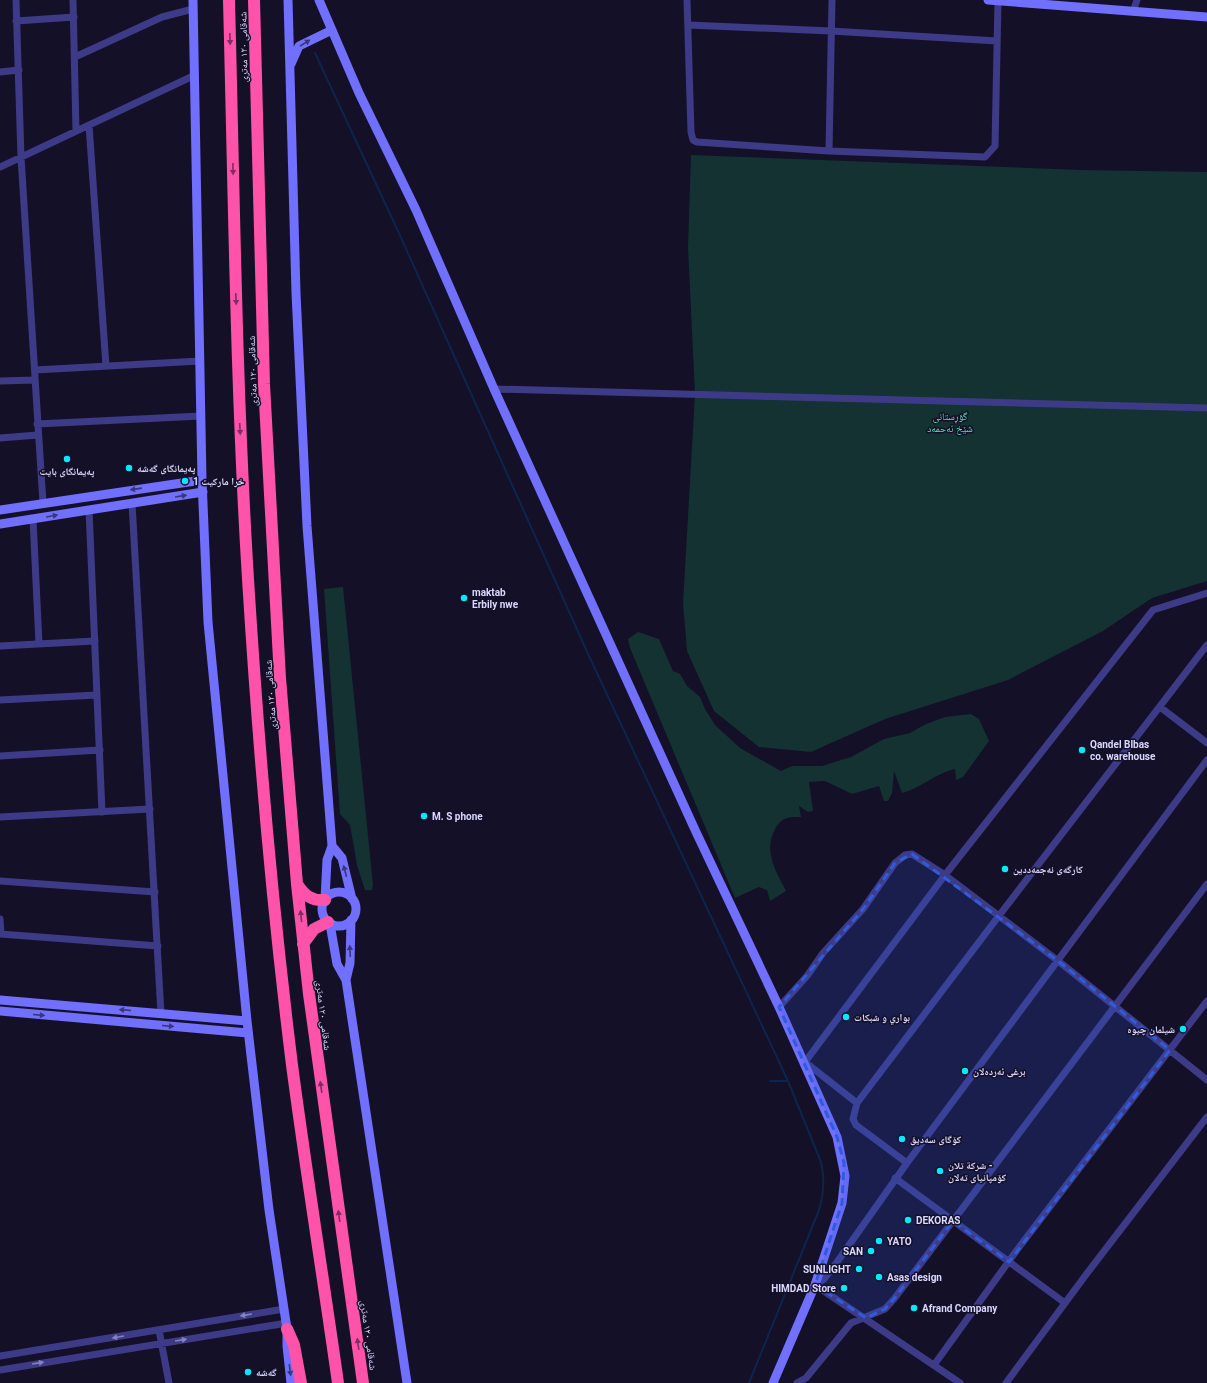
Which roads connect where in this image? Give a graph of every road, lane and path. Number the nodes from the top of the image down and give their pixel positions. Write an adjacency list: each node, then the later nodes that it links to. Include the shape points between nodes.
1 (16, 0): 16 (street)
2 (73, 0): 14 (street)
3 (229, 0): 104 (highway, شەقامی ١٢٠ مەتری, one-way to 104, via 235,297 248,579 275,910 292,1066)
4 (254, 0): 69 (highway, شەقامی ١٢٠ مەتری, via 264,384 280,670)
5 (288, 0): 22 (street)
6 (319, 0): 18 (street)
7 (687, 0): 17 (street)
8 (832, 0): 19 (street)
9 (988, 0): 11 (street)
10 (1137, 0): 13 (street)
11 (998, 1): 13 (street); 20 (street)
12 (193, 4): 21 (street); 25 (street)
13 (1133, 12): 15 (street)
14 (74, 17): 16 (street); 21 (street)
15 (1207, 17)
16 (16, 21): 23 (street)
17 (688, 26): 19 (street); 28 (street, via 693,140)
18 (332, 30): 22 (street, one-way to 18, via 299,46); 36 (street, via 359,93 416,210)
19 (831, 31): 20 (street); 28 (street)
20 (997, 41): 28 (street, via 995,146 986,157)
21 (75, 58): 27 (street)
22 (290, 67): 66 (street, via 296,293 307,526)
23 (18, 70): 24 (street); 29 (street)
24 (0, 72)
25 (194, 76): 26 (street); 31 (street)
26 (89, 126): 27 (street); 32 (street)
27 (76, 131): 29 (street)
28 (829, 152)
29 (21, 157): 30 (street); 33 (street)
30 (0, 167)
31 (200, 361): 32 (street); 38 (street)
32 (106, 366): 33 (street)
33 (34, 370): 34 (street)
34 (35, 380): 35 (street); 39 (street)
35 (0, 382)
36 (494, 389): 37 (street); 86 (street)
37 (1207, 408)
38 (201, 416): 39 (street); 42 (street)
39 (37, 424): 40 (street)
40 (38, 435): 41 (street); 45 (street)
41 (0, 438)
42 (202, 480): 43 (street); 44 (street, one-way to 44)
43 (203, 492): 46 (street, one-way to 43); 89 (street, via 208,622)
44 (87, 496): 45 (street); 48 (street)
45 (43, 502): 47 (street)
46 (132, 503): 48 (street); 63 (street)
47 (0, 510)
48 (89, 510): 49 (street, one-way to 48); 52 (street)
49 (33, 519): 50 (street); 53 (street)
50 (0, 524)
51 (1207, 593): 67 (street, via 1153,610)
52 (95, 641): 53 (street); 56 (street)
53 (39, 644): 54 (street)
54 (0, 646)
55 (1207, 646): 58 (street)
56 (97, 695): 57 (street); 60 (street)
57 (0, 700)
58 (1160, 707): 59 (street); 74 (street)
59 (1207, 743)
60 (100, 750): 61 (street); 64 (street)
61 (0, 756)
62 (1207, 760): 81 (street)
63 (150, 809): 64 (street); 71 (street)
64 (102, 812): 65 (street)
65 (0, 817)
66 (332, 846): 72 (street, via 327,860); 73 (street, one-way to 66, via 342,858)
67 (944, 875): 74 (street); 86 (street, via 912,854 905,855 895,863 862,909); 92 (street)
68 (0, 881): 71 (street)
69 (297, 884): 72 (highway, via 309,898); 79 (highway, شەقامی ١٢٠ مەتری, one-way to 69)
70 (1207, 884): 85 (street)
71 (155, 892): 80 (street)
72 (325, 899): 73 (street, via 332,894 341,893); 77 (street, via 322,914)
73 (352, 900): 76 (street, via 355,910)
74 (998, 916): 81 (street); 94 (street)
75 (0, 919): 78 (street)
76 (351, 920): 77 (street, via 342,926); 82 (street, one-way to 76, via 350,963)
77 (329, 923): 79 (highway, via 314,929); 82 (street, via 337,964)
78 (0, 934): 80 (street)
79 (303, 944): 116 (highway, شەقامی ١٢٠ مەتری, one-way to 79)
80 (158, 946): 88 (street)
81 (1057, 960): 85 (street); 96 (street)
82 (346, 980): 117 (street)
83 (0, 1000): 88 (street, one-way to 83)
84 (1207, 1001): 91 (street)
85 (1115, 1006): 91 (street); 98 (street)
86 (779, 1007): 92 (street)
87 (0, 1011): 90 (street, one-way to 90)
88 (161, 1014): 89 (street)
89 (247, 1021): 90 (street)
90 (248, 1033): 102 (street, via 269,1210)
91 (1170, 1050): 93 (street); 99 (street)
92 (805, 1062): 94 (street); 100 (street, via 837,1137 845,1176 842,1203)
93 (1207, 1080)
94 (857, 1103): 96 (street, via 853,1118 856,1125)
95 (1207, 1117): 101 (street)
96 (907, 1163): 97 (street)
97 (895, 1178): 98 (street); 100 (street, via 836,1265)
98 (954, 1221): 99 (street); 103 (street, via 885,1309)
99 (1009, 1262): 101 (street); 109 (street)
100 (815, 1285): 103 (street); 118 (street)
101 (1065, 1303): 121 (street)
102 (284, 1309): 105 (street); 106 (street, one-way to 106)
103 (866, 1318): 109 (street); 119 (street, via 851,1323 806,1378)
104 (329, 1319): 114 (highway); 115 (highway, شەقامی ١٢٠ مەتری)
105 (287, 1326): 107 (street, one-way to 105); 112 (street, one-way to 112); 113 (highway, via 294,1345)
106 (159, 1330): 107 (street); 108 (street, one-way to 108)
107 (162, 1343): 110 (street, one-way to 107); 111 (street)
108 (0, 1356)
109 (934, 1365): 120 (street)
110 (0, 1370)
111 (169, 1383)
112 (291, 1383)
113 (301, 1383)
114 (330, 1383)
115 (338, 1383)
116 (363, 1383)
117 (407, 1383)
118 (773, 1383)
119 (797, 1383)
120 (960, 1383)
121 (1006, 1383)

